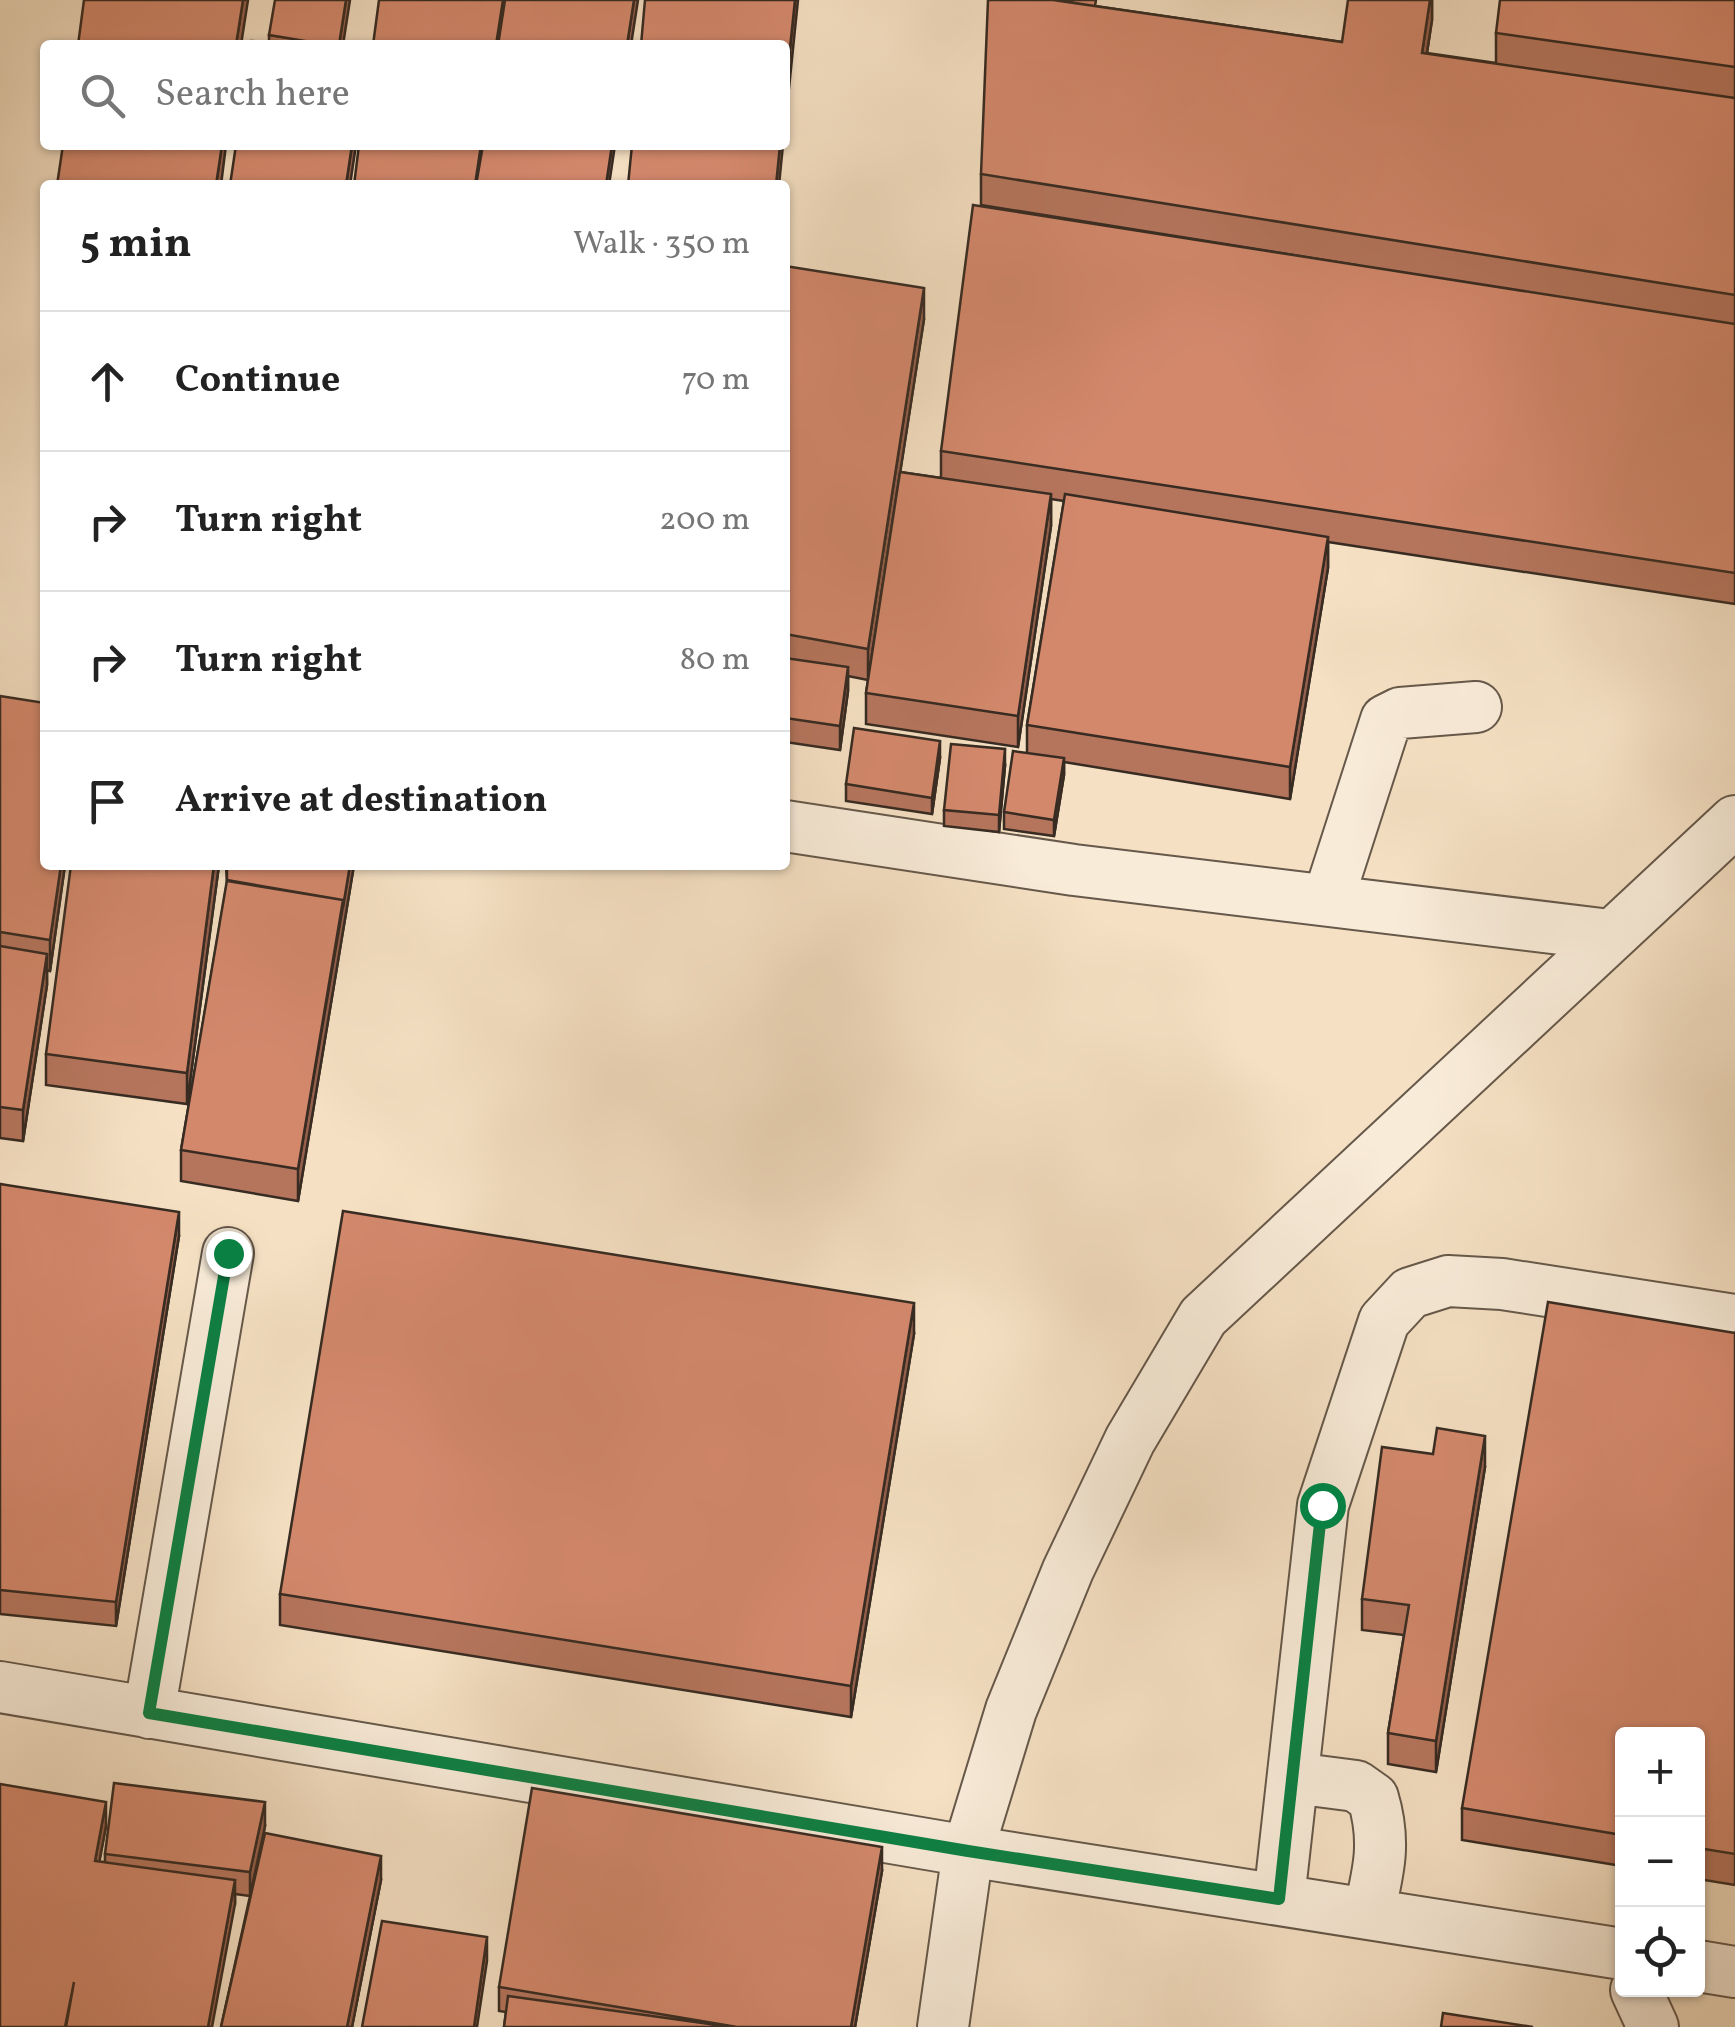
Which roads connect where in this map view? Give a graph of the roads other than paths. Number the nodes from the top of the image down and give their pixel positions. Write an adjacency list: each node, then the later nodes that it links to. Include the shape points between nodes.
1 (1476, 707): 4 (lane, via 1386,720)
2 (1735, 821): 5 (lane)
3 (790, 827): 4 (lane)
4 (1328, 900): 5 (lane)
5 (1610, 934): 11 (lane, via 1203,1317 1130,1440 1068,1570 1011,1710)
6 (228, 1253): 9 (lane)
7 (1735, 1320): 10 (lane, via 1502,1284 1448,1280 1410,1293 1384,1321 1322,1505)
8 (0, 1687): 9 (lane)
9 (149, 1713): 11 (lane)
10 (1294, 1778): 12 (lane); 13 (lane, via 1356,1786 1373,1798 1382,1828)
11 (968, 1851): 12 (lane); 18 (lane)
12 (1279, 1899): 13 (lane)
13 (1369, 1913): 14 (lane)
14 (1615, 1954)
15 (1705, 1967): 16 (lane)
16 (1735, 1972)
17 (1639, 1997): 19 (lane)
18 (943, 2027)
19 (1653, 2027)

